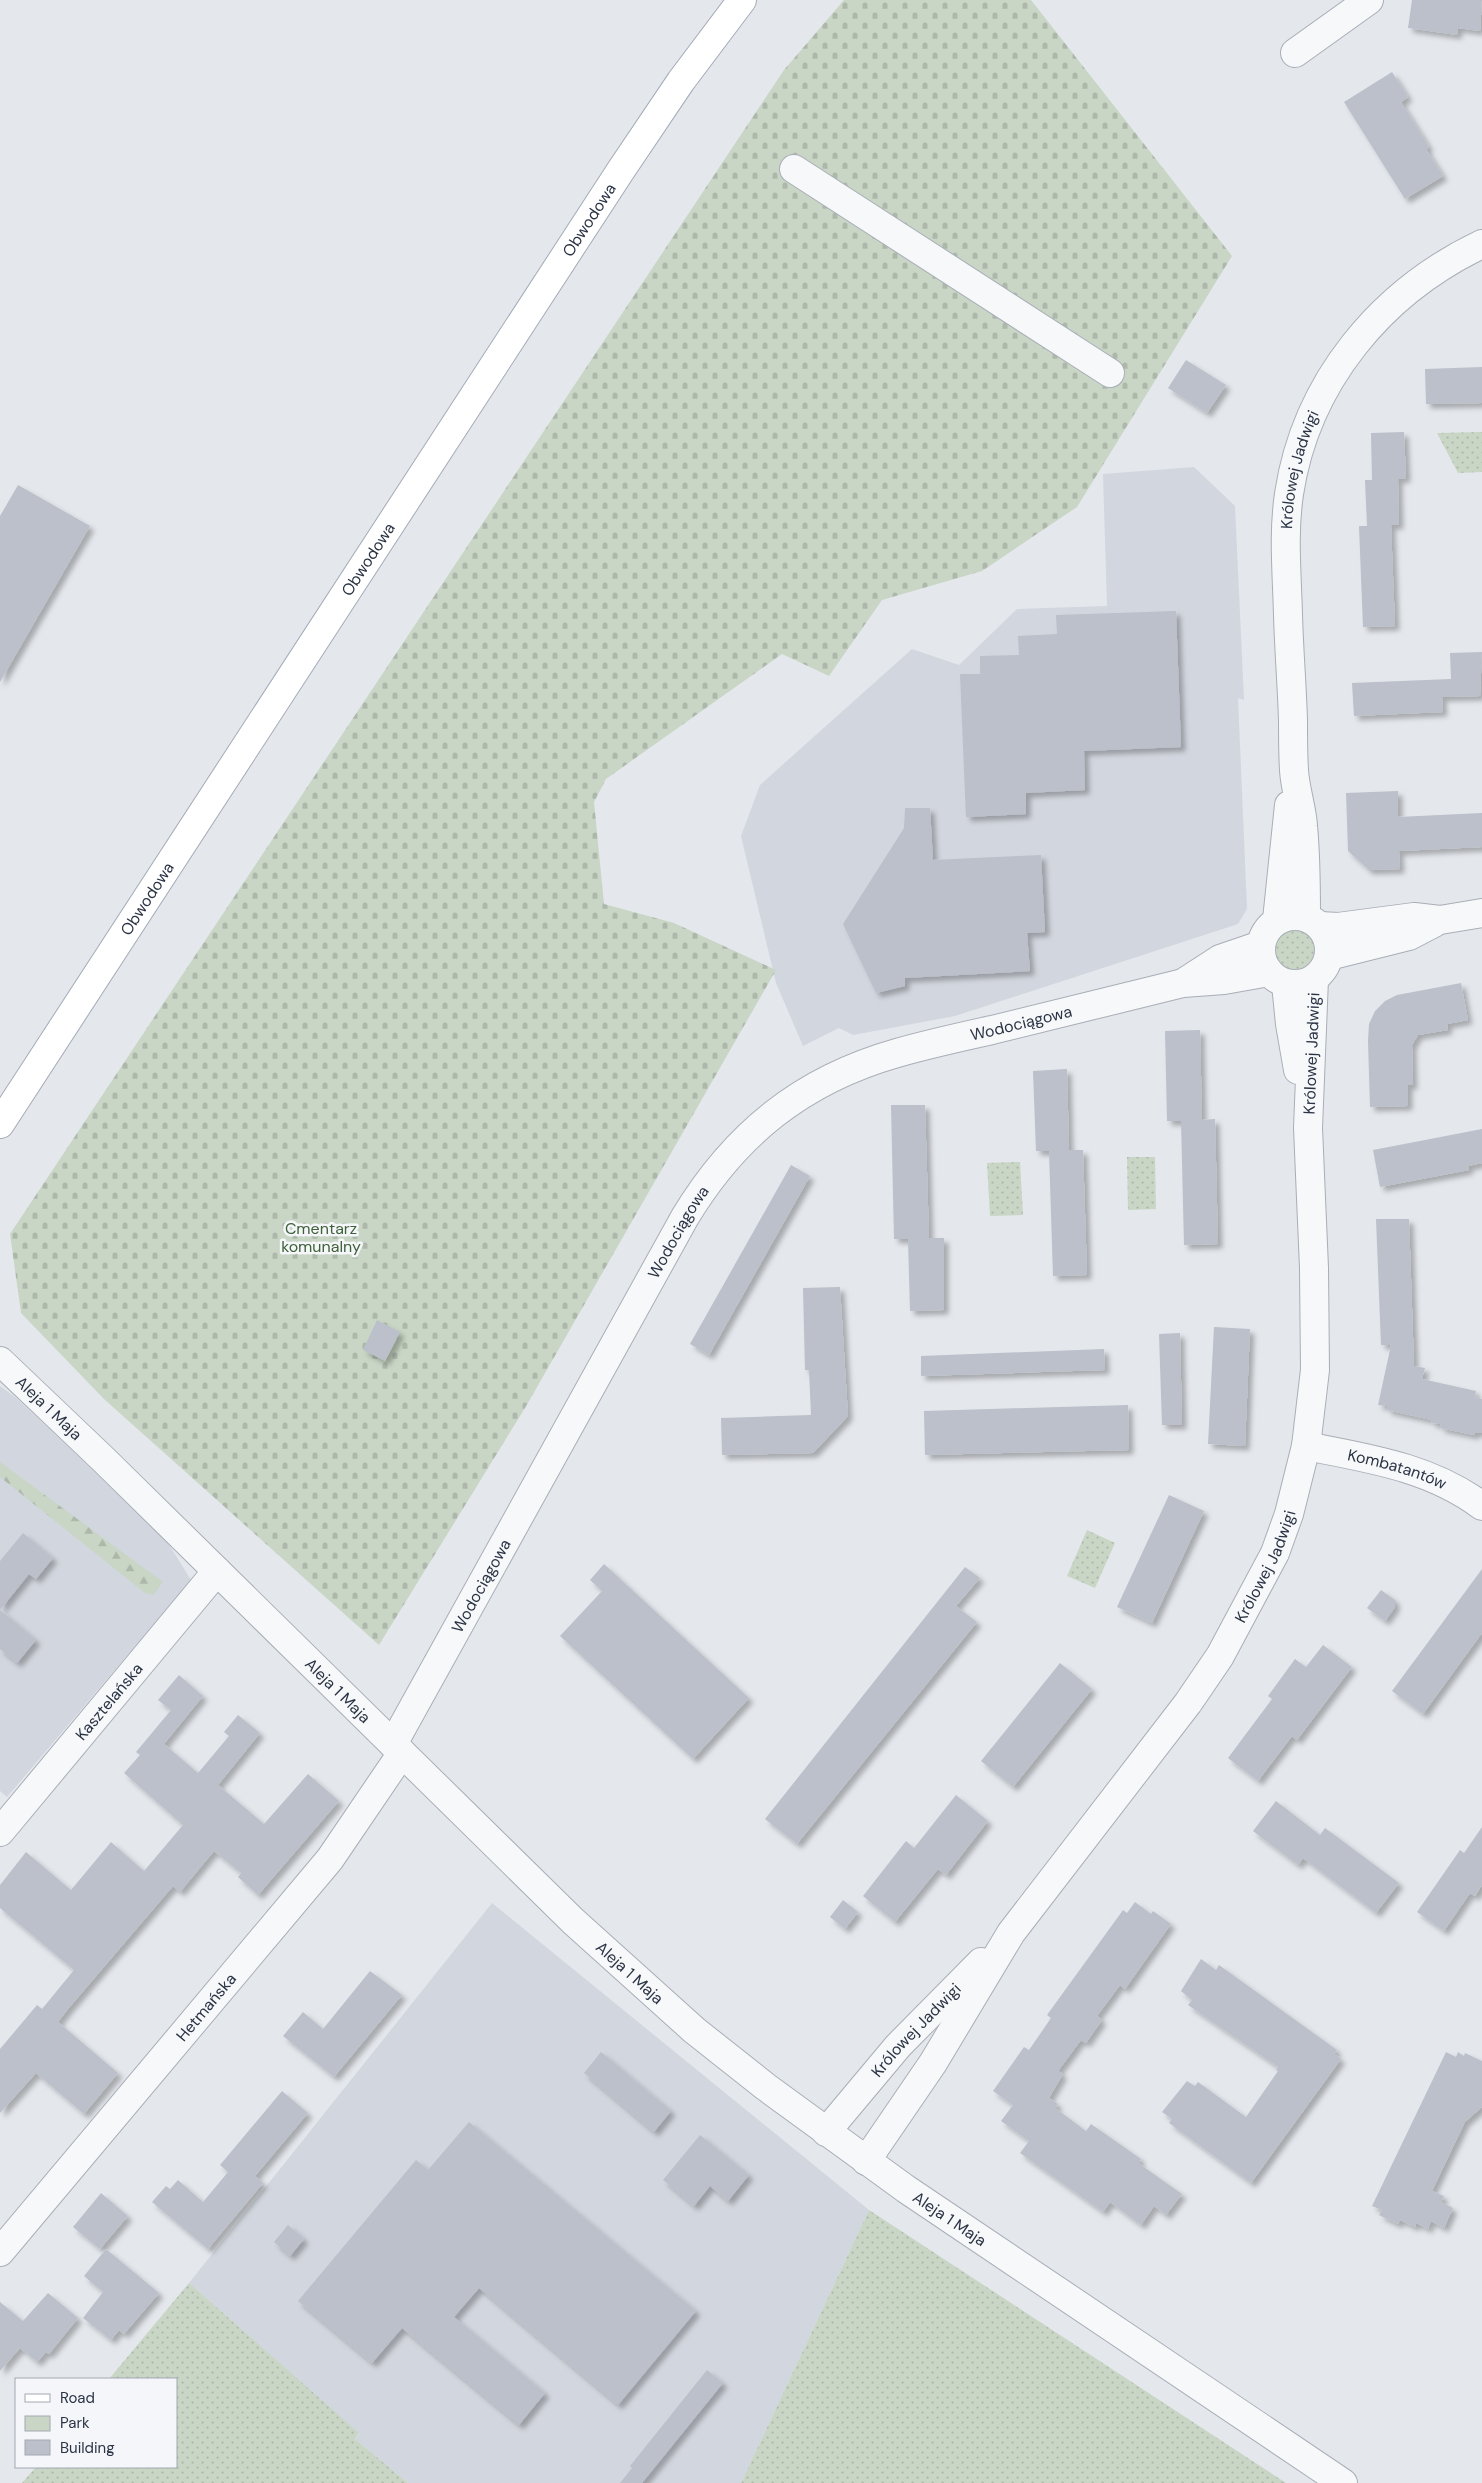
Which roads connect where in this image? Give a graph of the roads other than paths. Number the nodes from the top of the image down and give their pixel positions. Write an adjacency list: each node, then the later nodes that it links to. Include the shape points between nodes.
1 (742, 0): 17 (main road, Obwodowa, via 681,81 621,170)
2 (1369, 0): 3 (street)
3 (1295, 53)
4 (794, 170): 6 (street)
5 (1482, 244): 7 (street, Królowej Jadwigi, via 1424,277 1378,315 1329,380 1302,441 1289,495 1286,533)
6 (1110, 373)
7 (1294, 771): 9 (street, Królowej Jadwigi); 11 (street, Królowej Jadwigi)
8 (1482, 913): 10 (street)
9 (1277, 920): 11 (street, via 1296,916); 12 (street, via 1264,935)
10 (1440, 920): 11 (street, via 1414,918 1338,927); 13 (street, via 1409,936)
11 (1313, 922): 13 (street, via 1326,935)
12 (1261, 945): 14 (street, via 1262,959); 16 (street, Wodociągowa, via 1220,960)
13 (1329, 956): 15 (street, via 1321,973)
14 (1277, 978): 15 (street, via 1296,985); 16 (street, Wodociągowa); 18 (street, Królowej Jadwigi, via 1290,1024)
15 (1314, 979): 18 (street, Królowej Jadwigi)
16 (1183, 983): 23 (street, Wodociągowa, via 896,1053 820,1083 775,1112 746,1137 701,1190 684,1217)
17 (0, 1124)
18 (1308, 1128): 20 (street, Królowej Jadwigi, via 1315,1361)
19 (0, 1361): 22 (street, Aleja 1 Maja)
20 (1306, 1446): 21 (street, Kombatantów, via 1401,1466 1446,1484); 25 (street, Królowej Jadwigi, via 1289,1514 1275,1553 1220,1656 1188,1704)
21 (1482, 1506)
22 (217, 1571): 23 (street, Aleja 1 Maja); 24 (street, Kasztelańska)
23 (398, 1749): 26 (street, Aleja 1 Maja, via 628,1972 766,2087); 28 (street, Hetmańska, via 330,1859)
24 (0, 1832)
25 (1011, 1933): 26 (street, Królowej Jadwigi, via 898,2046); 27 (street, Królowej Jadwigi, via 933,2063)
26 (826, 2132): 27 (street, Aleja 1 Maja)
27 (866, 2160): 29 (street, Aleja 1 Maja)
28 (2, 2245)
29 (1343, 2483)

